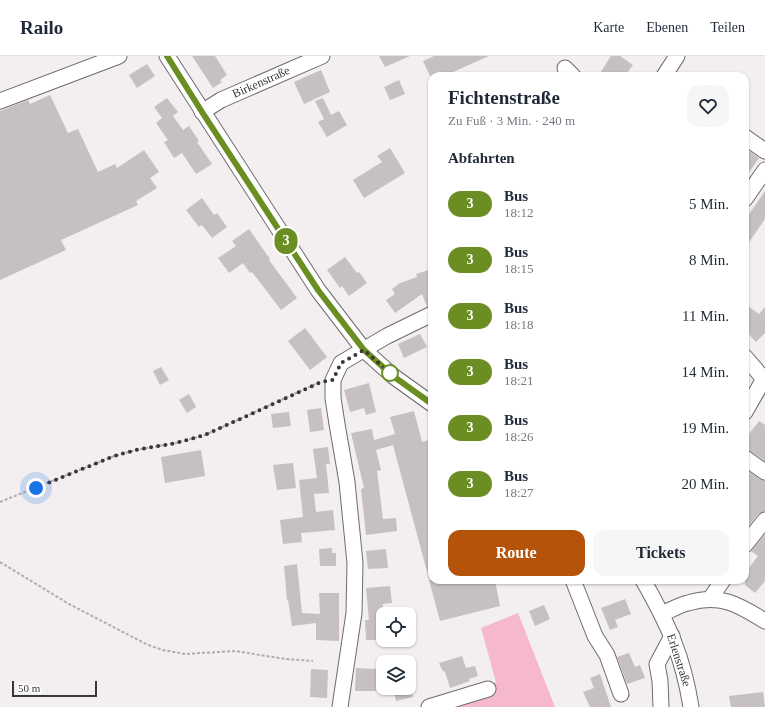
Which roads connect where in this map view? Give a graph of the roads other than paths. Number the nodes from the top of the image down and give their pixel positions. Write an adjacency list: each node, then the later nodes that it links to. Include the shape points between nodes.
1 (119, 56): 6 (street)
2 (166, 56): 7 (street)
3 (322, 56): 7 (street, Birkenstraße, via 220,100)
4 (677, 56): 5 (street)
5 (667, 72)
6 (0, 101)
7 (202, 112): 13 (street, via 318,290)
8 (749, 140): 9 (street)
9 (765, 151)
10 (765, 170): 11 (street)
11 (749, 194)
12 (428, 316): 13 (street, via 386,336)
13 (364, 350): 16 (street, via 393,376); 31 (street, via 341,363 333,380 333,398 347,482 355,563 354,613)
14 (749, 361): 15 (street)
15 (764, 378): 17 (street)
16 (428, 401)
17 (749, 405)
18 (749, 461): 19 (street)
19 (765, 472)
20 (765, 520): 21 (street)
21 (749, 540)
22 (570, 584): 30 (street, via 607,655)
23 (645, 584): 26 (street, Erlenstraße)
24 (720, 584): 25 (street)
25 (710, 599): 26 (street, via 688,603); 27 (street, via 723,600 739,606)
26 (662, 614): 28 (street, Erlenstraße)
27 (765, 621)
28 (672, 636): 33 (street, via 657,664); 34 (street, Erlenstraße, via 682,662)
29 (488, 688): 32 (street)
30 (621, 694)
31 (340, 707)
32 (429, 707)
33 (661, 707)
34 (692, 707)

